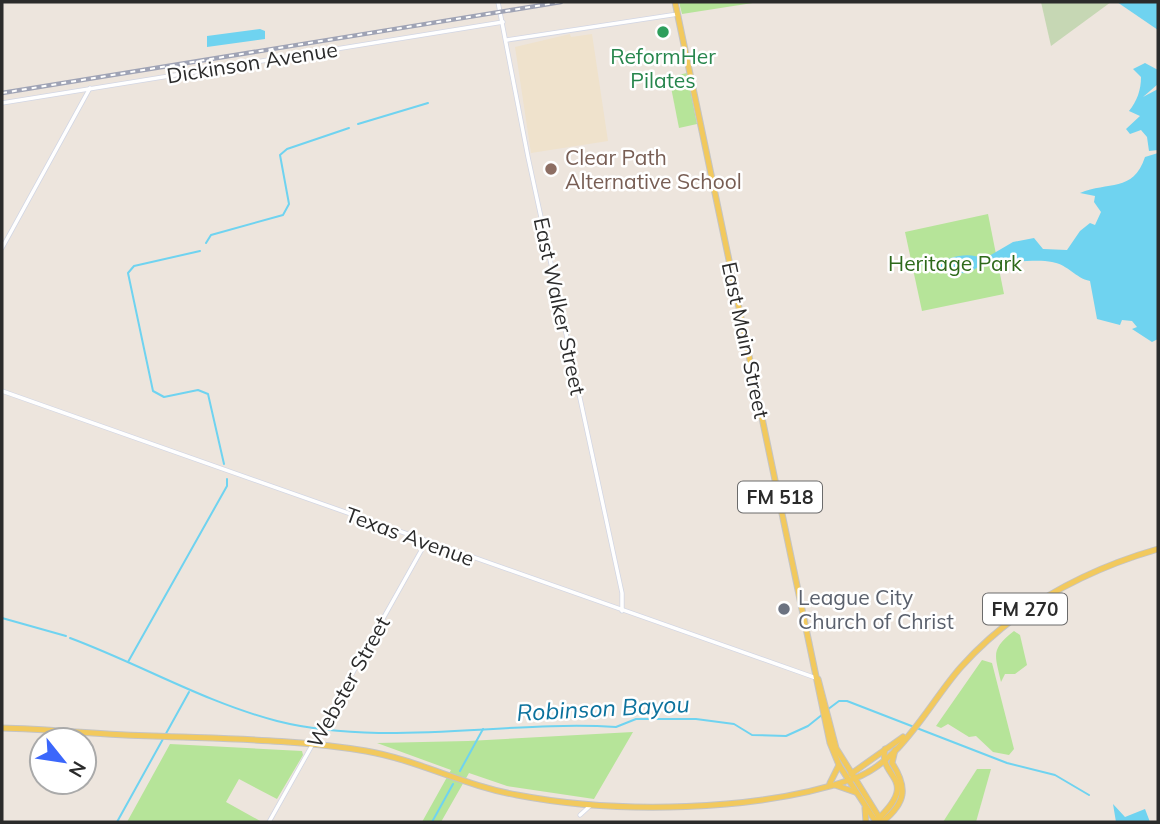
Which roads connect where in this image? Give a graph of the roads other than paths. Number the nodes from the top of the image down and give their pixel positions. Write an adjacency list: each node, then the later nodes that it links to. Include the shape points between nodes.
1 (498, 2): 4 (street, East Walker Street)
2 (675, 2): 3 (main road, East Main Street / FM 518)
3 (678, 14): 5 (street); 13 (main road, East Main Street / FM 518)
4 (503, 22): 5 (street, East Walker Street); 6 (street, Dickinson Avenue)
5 (507, 40): 12 (street, East Walker Street, via 622,593)
6 (90, 88): 7 (street, Dickinson Avenue); 8 (street)
7 (2, 103)
8 (2, 248)
9 (2, 391): 10 (street, Texas Avenue)
10 (426, 542): 12 (street, Texas Avenue); 16 (street, Webster Street)
11 (1158, 549): 15 (main road, FM 270, via 1073,580 1030,606 960,668)
12 (622, 611): 13 (street, Texas Avenue)
13 (818, 679): 20 (main road, East Main Street / FM 518, via 830,743)
14 (2, 728): 16 (main road, FM 270)
15 (907, 734): 17 (main road, FM 270); 18 (main road, FM 270)
16 (313, 744): 27 (main road, FM 270, via 398,758 517,795); 31 (street, Webster Street)
17 (897, 747): 19 (main road, FM 270); 26 (main road, via 892,763 902,779)
18 (885, 748): 19 (main road); 21 (main road, FM 270)
19 (884, 758): 22 (main road); 23 (main road, FM 270)
20 (841, 763): 21 (main road, via 853,767); 23 (main road, East Main Street / FM 518); 24 (main road)
21 (867, 763): 23 (main road, FM 270)
22 (895, 777): 26 (main road); 30 (main road, via 897,796)
23 (849, 778): 24 (main road, FM 270); 25 (main road, East Main Street / FM 518); 30 (main road, East Main Street / FM 518)
24 (829, 785): 25 (main road); 27 (main road, FM 270, via 726,803)
25 (858, 793): 28 (main road, East Main Street / FM 518)
26 (904, 797): 30 (main road, via 898,808)
27 (592, 805): 29 (street)
28 (865, 805): 30 (main road, East Main Street); 32 (main road, FM 518)
29 (580, 815)
30 (879, 821)
31 (269, 822)
32 (866, 822)

